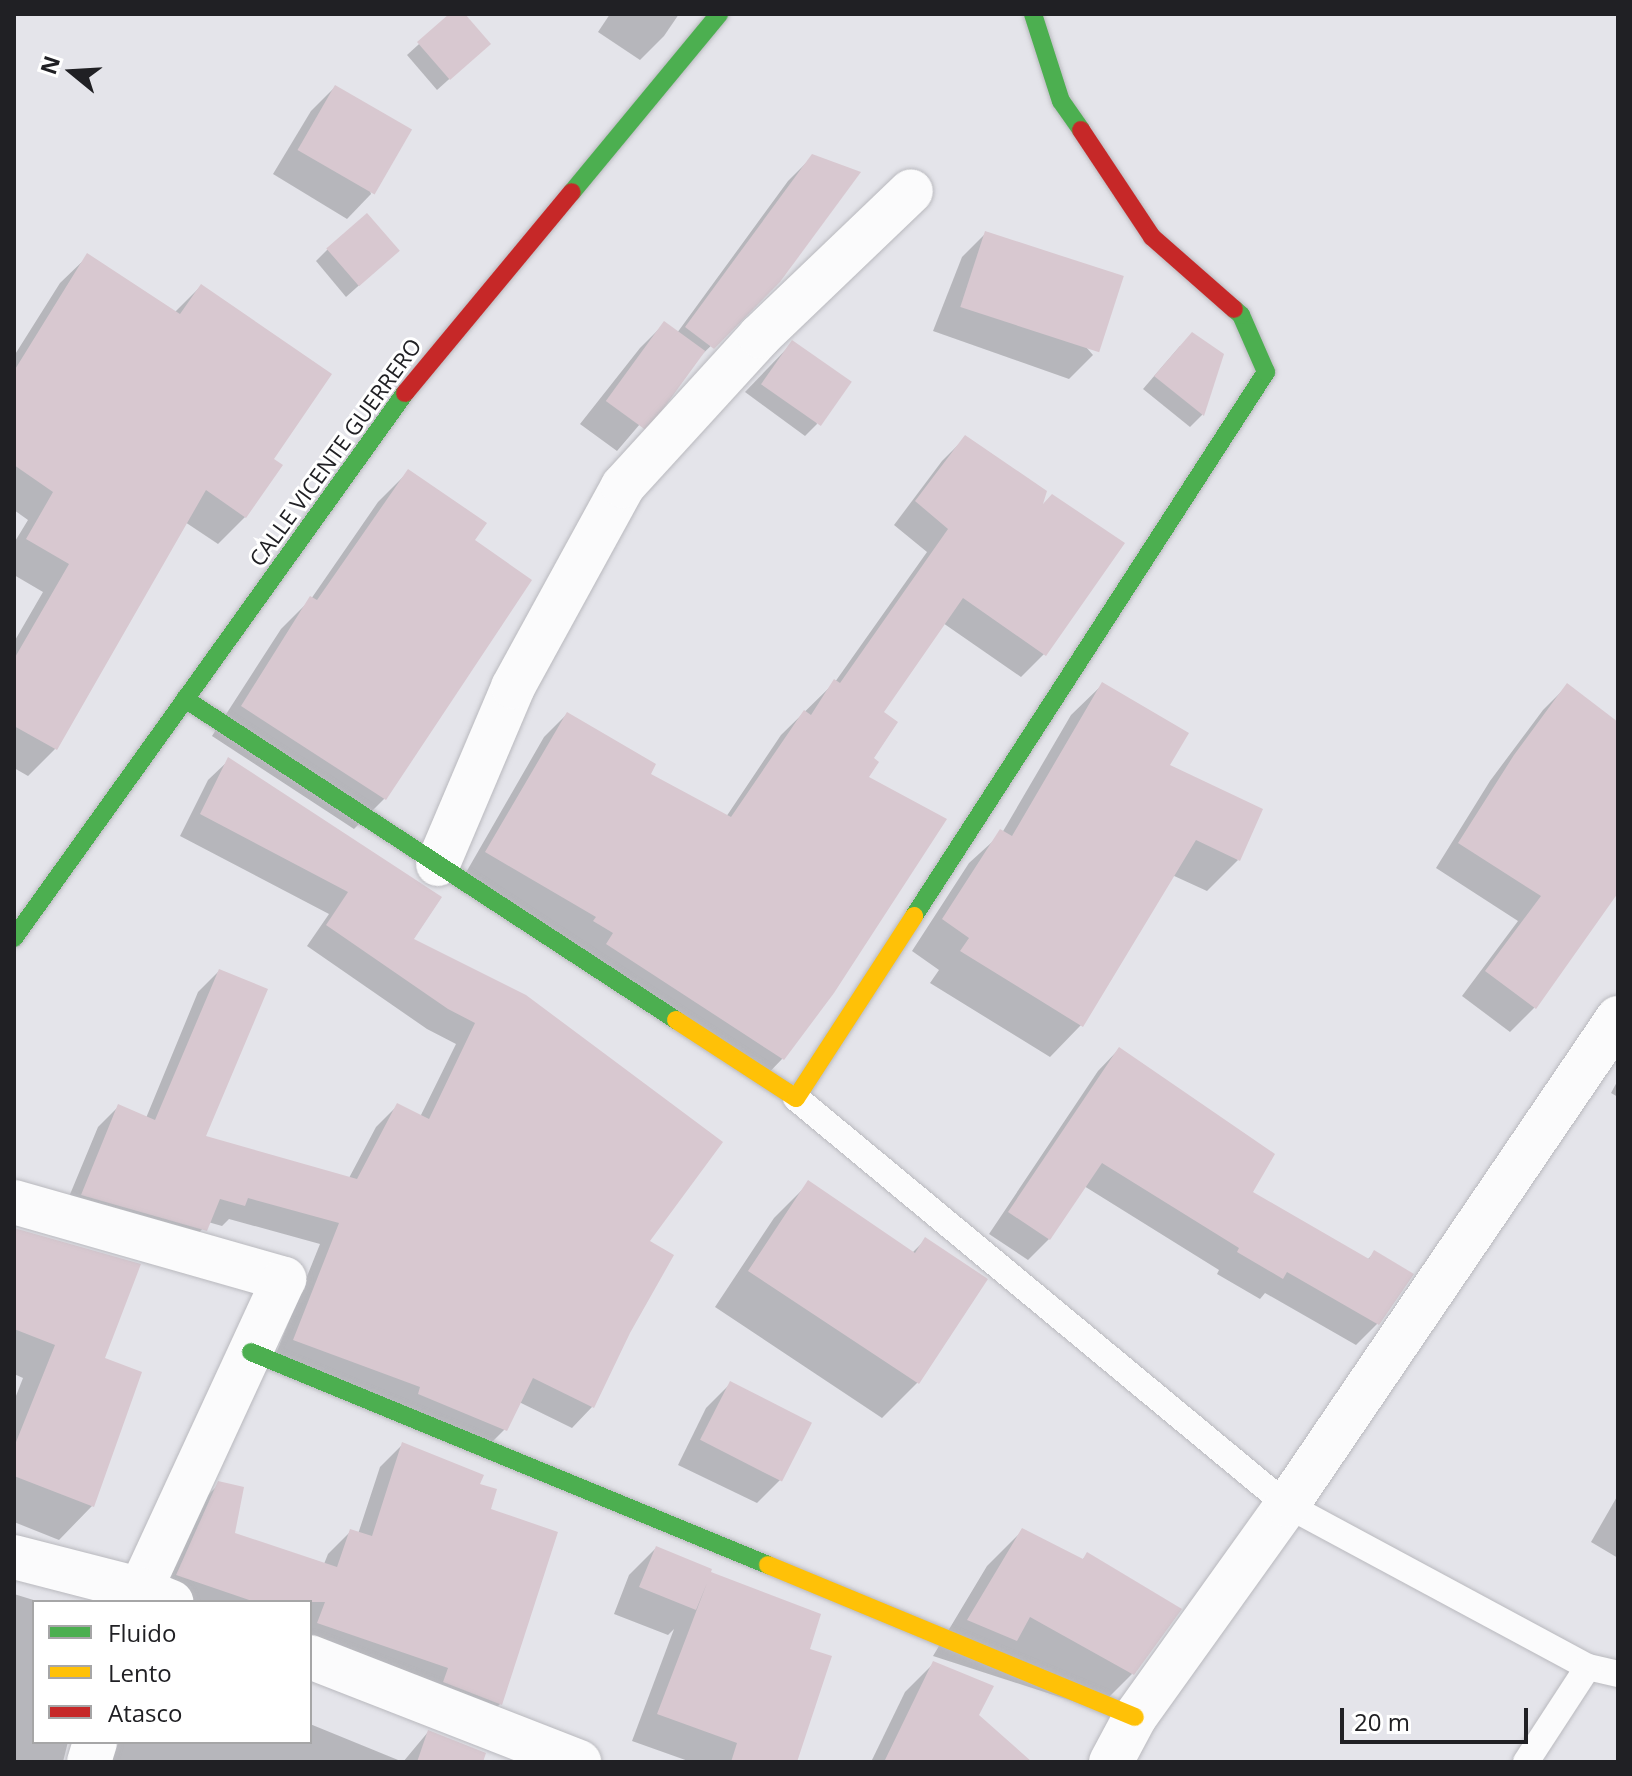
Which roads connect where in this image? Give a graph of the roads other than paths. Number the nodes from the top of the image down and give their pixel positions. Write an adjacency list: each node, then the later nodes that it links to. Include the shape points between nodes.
1 (719, 14): 4 (street, CALLE VICENTE GUERRERO, via 405,393)
2 (1033, 14): 8 (street, via 1061,101 1152,237 1241,315 1266,372)
3 (911, 191): 5 (street, via 760,336 623,486 513,687)
4 (185, 699): 5 (street); 6 (street, CALLE VICENTE GUERRERO)
5 (438, 864): 8 (street)
6 (14, 938)
7 (1618, 1018): 11 (street)
8 (796, 1098): 11 (lane)
9 (14, 1202): 10 (street, via 284,1279)
10 (251, 1352): 13 (street); 17 (street)
11 (1287, 1505): 15 (lane); 17 (street)
12 (14, 1557): 13 (street)
13 (148, 1598)
14 (312, 1658): 18 (street)
15 (1588, 1667): 16 (lane); 20 (lane)
16 (1618, 1674)
17 (1135, 1717): 19 (street)
18 (579, 1762)
19 (1111, 1762)
20 (1526, 1762)

